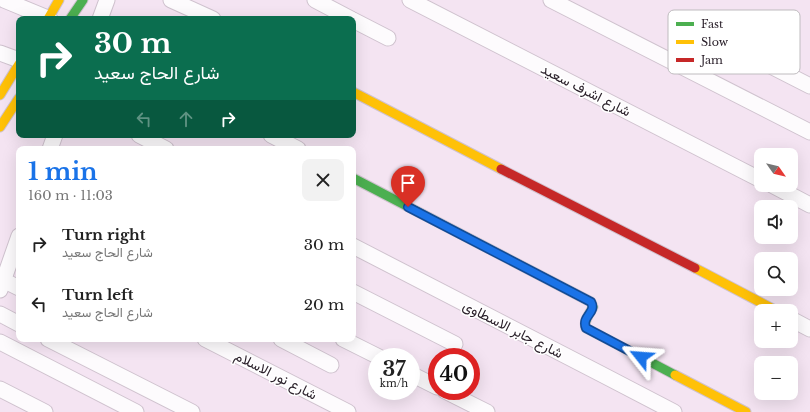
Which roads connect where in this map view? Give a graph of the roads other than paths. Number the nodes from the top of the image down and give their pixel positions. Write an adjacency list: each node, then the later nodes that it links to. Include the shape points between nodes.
1 (4, 0): 9 (street)
2 (59, 0): 10 (street)
3 (83, 0): 11 (street)
4 (107, 0): 12 (street)
5 (171, 0): 13 (street)
6 (315, 0): 14 (street)
7 (410, 0): 33 (street, شارع اشرف سعيد)
8 (551, 0): 19 (street)
9 (42, 16)
10 (51, 16)
11 (72, 16)
12 (101, 16)
13 (206, 16)
14 (346, 16)
15 (356, 21): 16 (street)
16 (388, 38)
17 (0, 53): 18 (street)
18 (16, 59)
19 (668, 60)
20 (16, 69): 25 (street)
21 (696, 74): 28 (street)
22 (787, 74): 23 (street)
23 (810, 86)
24 (356, 94): 42 (street)
25 (0, 95)
26 (16, 103): 27 (street)
27 (0, 127)
28 (810, 132)
29 (145, 138): 31 (street)
30 (277, 138): 32 (street)
31 (160, 146)
32 (292, 146)
33 (754, 176)
34 (356, 180): 63 (street, via 588,301 593,307 585,321 586,328)
35 (785, 192): 36 (street)
36 (810, 205)
37 (16, 246): 39 (street)
38 (356, 248): 62 (street, شارع جابر الاسطاوى)
39 (1, 284): 40 (street)
40 (16, 287)
41 (356, 294): 52 (street)
42 (763, 304)
43 (0, 314): 44 (street)
44 (16, 322)
45 (798, 322): 46 (street)
46 (810, 329)
47 (0, 342): 58 (street)
48 (54, 342): 59 (street)
49 (211, 342): 60 (street, شارع نور الاسلام)
50 (288, 342): 54 (street)
51 (349, 342): 53 (street)
52 (454, 344)
53 (368, 352)
54 (331, 365)
55 (0, 389): 57 (street)
56 (463, 400): 61 (street)
57 (45, 412)
58 (136, 412)
59 (192, 412)
60 (348, 412)
61 (486, 412)
62 (674, 412)
63 (746, 412)

